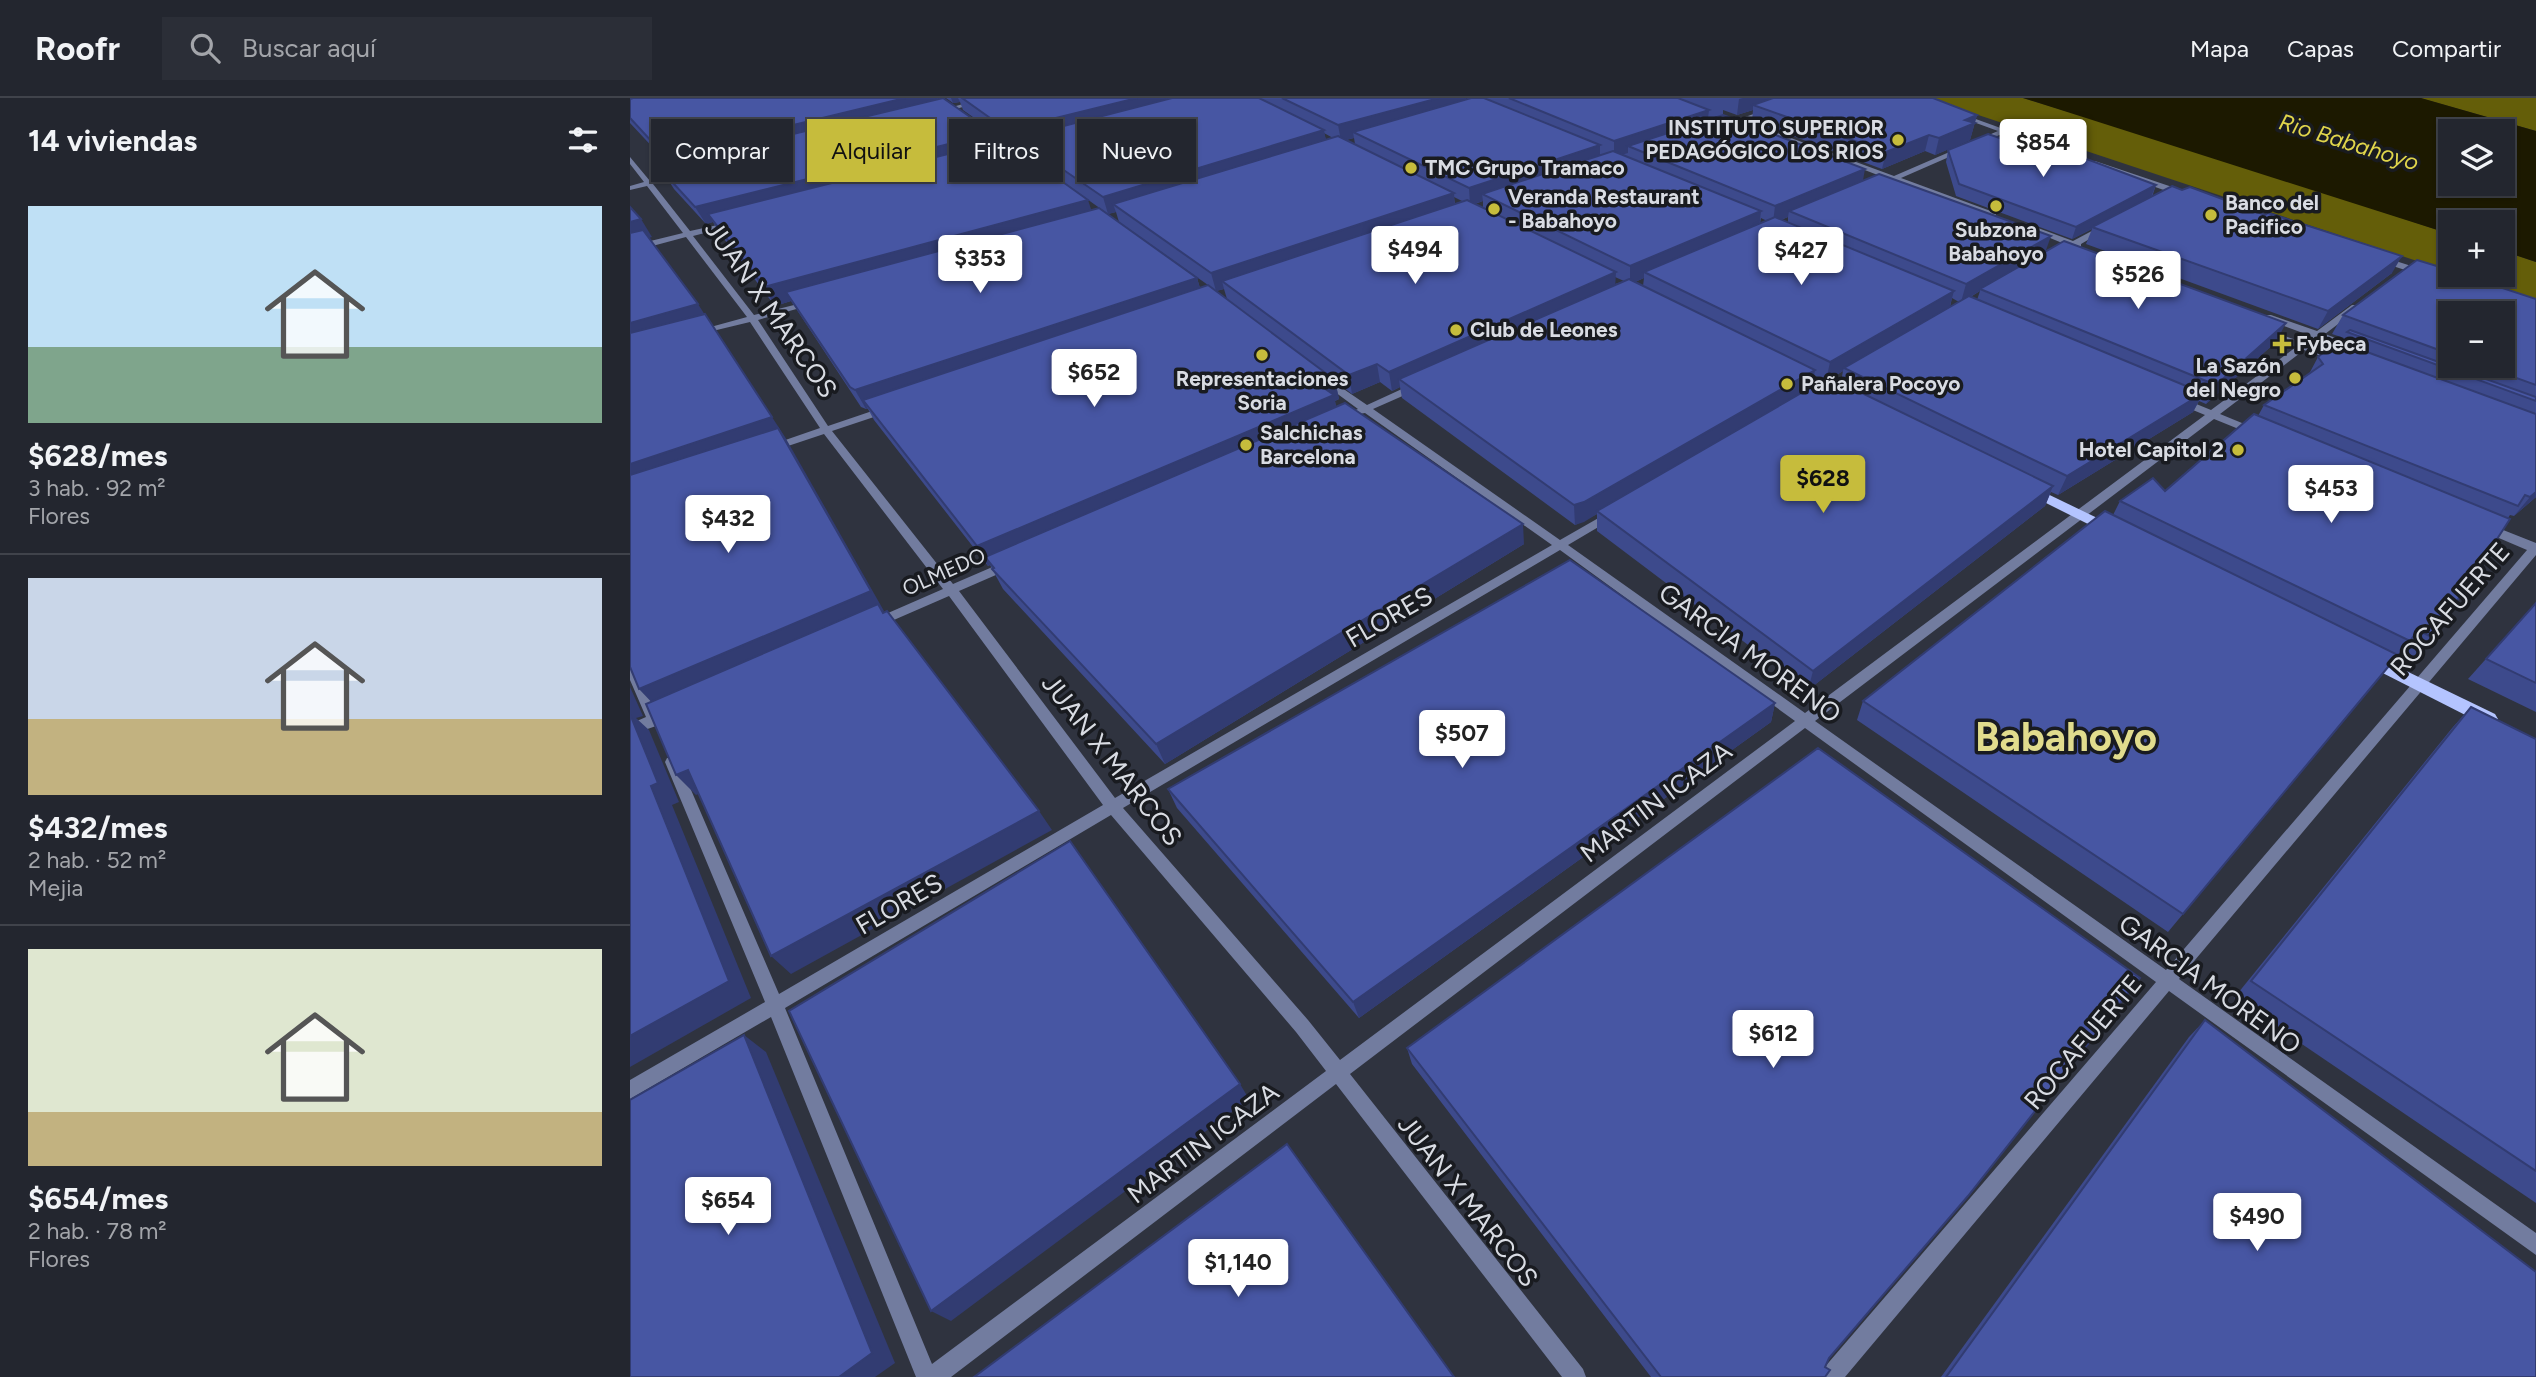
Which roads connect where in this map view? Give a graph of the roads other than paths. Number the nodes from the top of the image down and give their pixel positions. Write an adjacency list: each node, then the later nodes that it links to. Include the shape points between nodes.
1 (937, 98): 4 (street)
2 (992, 98): 4 (street)
3 (1804, 98): 9 (street)
4 (950, 108): 6 (street); 7 (street)
5 (1945, 111): 10 (street)
6 (924, 115)
7 (965, 119)
8 (1711, 126): 9 (street, via 1725,121)
9 (1738, 126): 14 (street)
10 (2004, 131): 11 (street); 14 (street)
11 (2079, 157)
12 (630, 159): 16 (street, JUAN X MARCOS)
13 (2091, 162): 21 (street)
14 (1894, 178): 18 (street); 25 (street)
15 (651, 182): 16 (street)
16 (647, 183): 19 (street); 28 (street, JUAN X MARCOS)
17 (1867, 185): 18 (street)
18 (1879, 185): 20 (street)
19 (630, 188)
20 (1892, 190)
21 (2175, 191): 22 (street); 23 (street)
22 (2188, 195)
23 (2163, 197)
24 (742, 220): 28 (street)
25 (2009, 221)
26 (2118, 221): 29 (street)
27 (2022, 225): 29 (street)
28 (688, 234): 31 (street); 43 (street, JUAN X MARCOS)
29 (2073, 244): 32 (street); 33 (street)
30 (2045, 248): 33 (street)
31 (630, 249)
32 (2085, 249)
33 (2057, 253): 35 (street); 36 (street)
34 (2365, 254): 37 (street)
35 (2070, 258)
36 (2046, 260)
37 (2409, 268): 38 (street); 39 (street)
38 (2399, 276)
39 (2434, 277)
40 (2368, 298): 46 (street, MARTIN ICAZA)
41 (817, 300): 43 (street)
42 (2253, 311): 46 (street)
43 (752, 318): 45 (street); 56 (street, JUAN X MARCOS)
44 (2251, 326): 47 (street)
45 (691, 335)
46 (2317, 335): 47 (street, MARTIN ICAZA); 48 (street)
47 (2303, 346): 49 (street); 55 (street, MARTIN ICAZA)
48 (2369, 354)
49 (2354, 365)
50 (1310, 370): 54 (street, GARCIA MORENO)
51 (1427, 382): 54 (street)
52 (2175, 398): 55 (street)
53 (904, 404): 56 (street)
54 (1357, 413): 64 (street, GARCIA MORENO)
55 (2212, 414): 57 (street); 61 (street, MARTIN ICAZA)
56 (826, 430): 58 (street); 67 (street, JUAN X MARCOS)
57 (2264, 436)
58 (761, 452)
59 (2019, 484): 61 (main road)
60 (1630, 504): 64 (street, FLORES)
61 (2079, 514): 63 (main road); 73 (street, MARTIN ICAZA)
62 (2470, 522): 65 (street)
63 (2127, 538)
64 (1560, 545): 73 (street, GARCIA MORENO); 77 (street, FLORES)
65 (2535, 548): 71 (street, ROCAFUERTE)
66 (1014, 563): 67 (street, OLMEDO)
67 (951, 590): 68 (street, OLMEDO); 77 (street, JUAN X MARCOS)
68 (864, 628)
69 (2358, 653): 71 (main road)
70 (630, 664): 76 (street)
71 (2418, 683): 74 (main road); 78 (street, ROCAFUERTE)
72 (678, 709): 76 (street)
73 (1805, 720): 78 (street, GARCIA MORENO); 80 (street, MARTIN ICAZA)
74 (2501, 724)
75 (630, 730): 76 (street)
76 (659, 732): 79 (street)
77 (1113, 807): 79 (street, FLORES); 80 (street, JUAN X MARCOS, via 1302,1026)
78 (2167, 981): 82 (street, GARCIA MORENO); 86 (street, ROCAFUERTE)
79 (775, 1005): 81 (street, FLORES); 83 (street)
80 (1337, 1073): 84 (street, MARTIN ICAZA); 85 (street, JUAN X MARCOS)
81 (630, 1090)
82 (2536, 1245)
83 (927, 1377)
84 (933, 1377)
85 (1575, 1377)
86 (1831, 1377)

